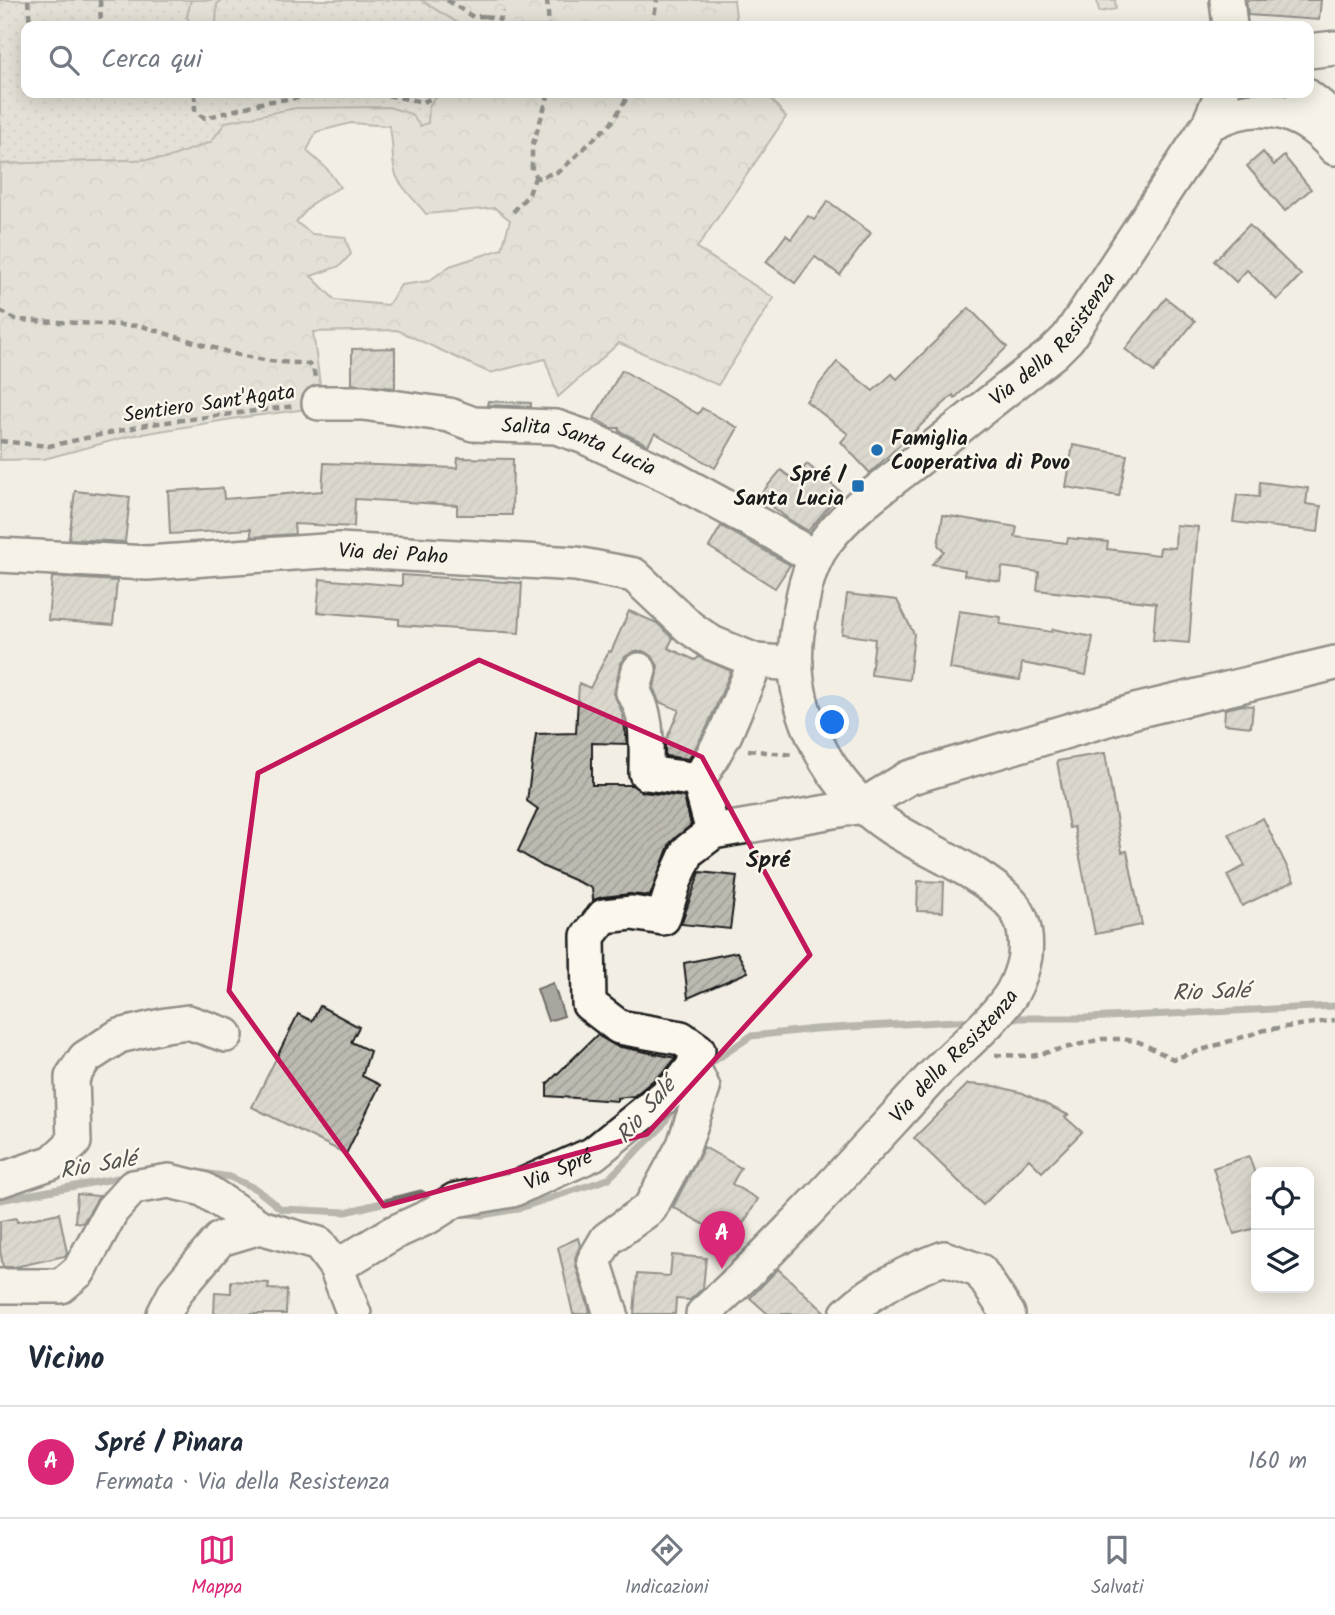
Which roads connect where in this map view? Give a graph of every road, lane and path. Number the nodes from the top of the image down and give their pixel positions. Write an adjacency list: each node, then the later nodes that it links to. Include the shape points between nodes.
1 (28, 0): 9 (path)
2 (100, 0): 10 (path)
3 (447, 0): 8 (path, via 473,17)
4 (547, 0): 12 (path)
5 (657, 0): 13 (path)
6 (1227, 0): 14 (street)
7 (503, 11): 8 (path, via 500,20)
8 (485, 16): 11 (path)
9 (30, 21)
10 (101, 21)
11 (485, 21)
12 (549, 21)
13 (653, 21)
14 (1229, 21)
15 (1335, 47): 16 (street)
16 (1314, 50)
17 (195, 98): 18 (path, via 195,112 205,118)
18 (298, 98)
19 (402, 98): 20 (path, via 423,102)
20 (432, 98)
21 (547, 98): 27 (path, via 532,147)
22 (627, 98): 27 (path, via 612,122 560,171)
23 (1238, 98): 26 (street, via 1257,109 1292,115 1323,134); 32 (street, Via della Resistenza, via 1209,124 1068,338)
24 (1309, 98): 25 (street)
25 (1335, 130)
26 (1335, 148)
27 (536, 176): 28 (path, via 529,194)
28 (513, 212)
29 (0, 311): 30 (path, Sentiero Sant'Agata, via 17,320 141,326 234,354 308,364 313,368)
30 (320, 403): 31 (path, Sentiero Sant'Agata, via 151,424 49,446); 32 (street, Salita Santa Lucia, via 363,403 449,415 473,424 556,427 669,476)
31 (0, 441)
32 (807, 554): 36 (street, Via della Resistenza)
33 (0, 555): 34 (street, Via dei Paho, via 148,563 339,550 576,564 634,575 712,643)
34 (756, 661): 36 (street); 39 (street)
35 (1335, 663): 40 (street, via 1135,711 908,778)
36 (796, 664): 40 (street, Via della Resistenza, via 807,725 830,766)
37 (639, 670): 39 (street, via 633,692 640,701 646,773)
38 (793, 755): 39 (path, via 749,750)
39 (705, 770): 41 (street)
40 (862, 806): 41 (street); 53 (street, Via della Resistenza, via 1010,902 1026,933 1025,960 1011,993 998,1009)
41 (713, 832): 45 (street, via 688,851 663,918 604,915 588,936 589,1004 619,1027 681,1038 698,1050)
42 (1335, 1020): 44 (path, via 1265,1030 1173,1059 1123,1039 1102,1039 1032,1056)
43 (226, 1035): 46 (street, via 188,1022 119,1036 85,1058 72,1077 74,1142 53,1162)
44 (993, 1055)
45 (698, 1077): 48 (street, Via Spré, via 680,1084 593,1154 512,1191 442,1209); 52 (street, via 684,1145 650,1208 607,1239 594,1261)
46 (0, 1181)
47 (260, 1227): 48 (street, via 319,1244); 49 (street, via 203,1189 169,1181 133,1187 112,1210 79,1271 61,1286); 50 (street, via 220,1239 176,1292)
48 (336, 1266): 51 (street)
49 (0, 1286)
50 (164, 1314)
51 (354, 1314)
52 (611, 1314)
53 (703, 1314)
54 (847, 1314): 55 (street, via 863,1298 911,1270 944,1258 980,1271)
55 (1008, 1314)

